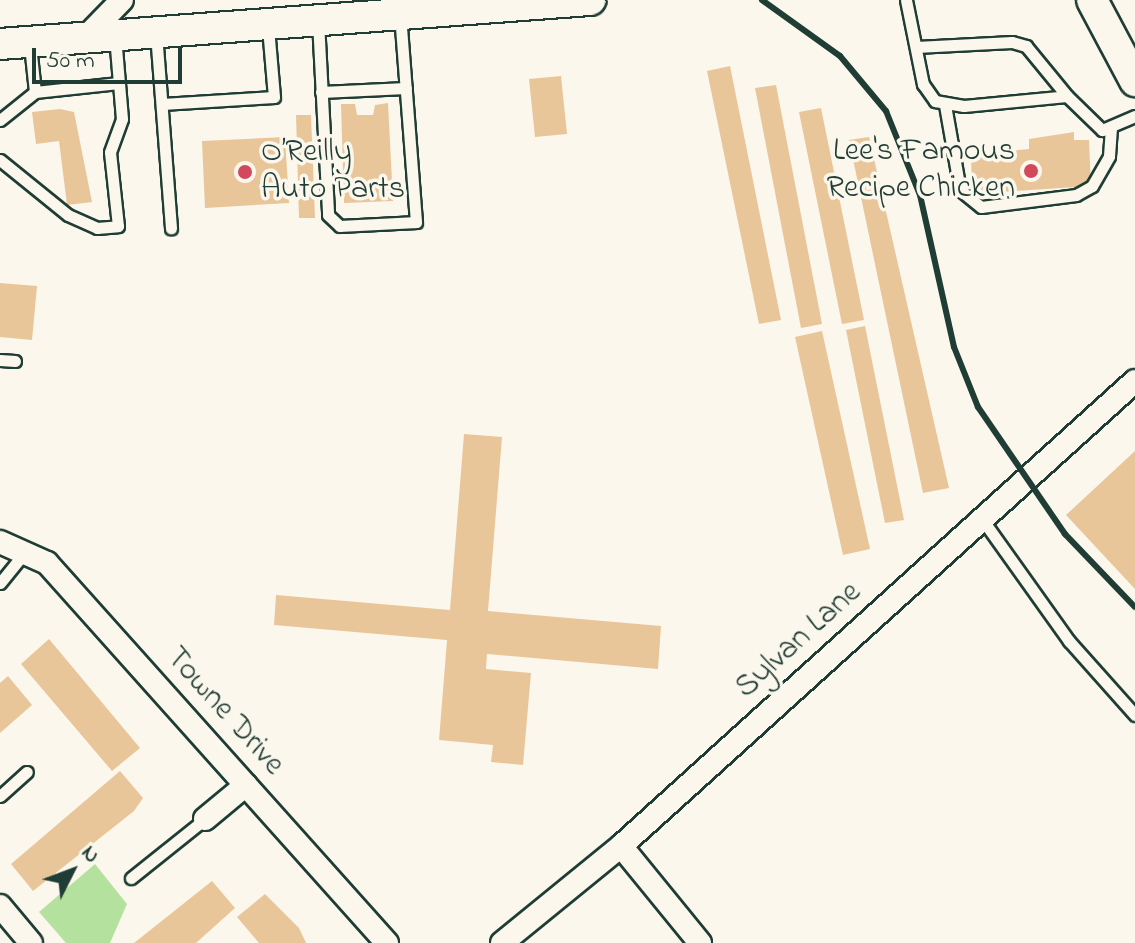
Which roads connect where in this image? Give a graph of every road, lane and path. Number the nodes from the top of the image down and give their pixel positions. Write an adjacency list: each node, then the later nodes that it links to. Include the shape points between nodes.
1 (122, 0): 10 (street)
2 (590, 0): 5 (main road)
3 (906, 0): 12 (lane)
4 (1092, 0): 13 (main road)
5 (400, 14): 6 (main road); 15 (lane)
6 (318, 20): 7 (main road); 17 (lane)
7 (267, 24): 9 (main road); 19 (lane, via 274,97)
8 (1135, 31): 13 (main road)
9 (156, 32): 10 (main road); 19 (lane)
10 (101, 36): 11 (main road); 14 (lane)
11 (15, 43): 16 (lane)
12 (916, 47): 18 (lane, via 1012,42 1026,46); 20 (lane, via 929,96)
13 (1128, 70)
14 (119, 83): 16 (lane); 24 (lane, via 122,119 110,152 118,226 97,228 68,215)
15 (406, 88): 17 (lane); 17 (lane, via 416,222 340,226 328,215)
16 (35, 92): 22 (lane)
17 (321, 92)
18 (1067, 96): 20 (lane); 23 (lane, via 1095,126)
19 (162, 104): 25 (lane)
20 (945, 105): 23 (lane, via 960,190 981,207 1076,195 1092,186 1109,156)
21 (1135, 116): 23 (lane)
22 (0, 120)
23 (1111, 129)
24 (0, 160)
25 (171, 228)
26 (0, 360): 27 (lane)
27 (15, 361)
28 (1135, 381): 29 (street, Sylvan Lane)
29 (982, 519): 33 (lane, via 1069,641); 38 (street, Sylvan Lane)
30 (0, 542): 31 (street, Towne Drive)
31 (24, 553): 32 (lane); 35 (street, Towne Drive, via 47,563)
32 (0, 583)
33 (1135, 715)
34 (27, 772): 36 (lane)
35 (246, 785): 37 (street); 42 (street, Towne Drive)
36 (0, 796)
37 (205, 819): 39 (lane)
38 (621, 846): 43 (street, Sylvan Lane); 44 (street)
39 (131, 878)
40 (0, 906): 41 (street)
41 (31, 943)
42 (387, 943)
43 (502, 943)
44 (700, 943)

